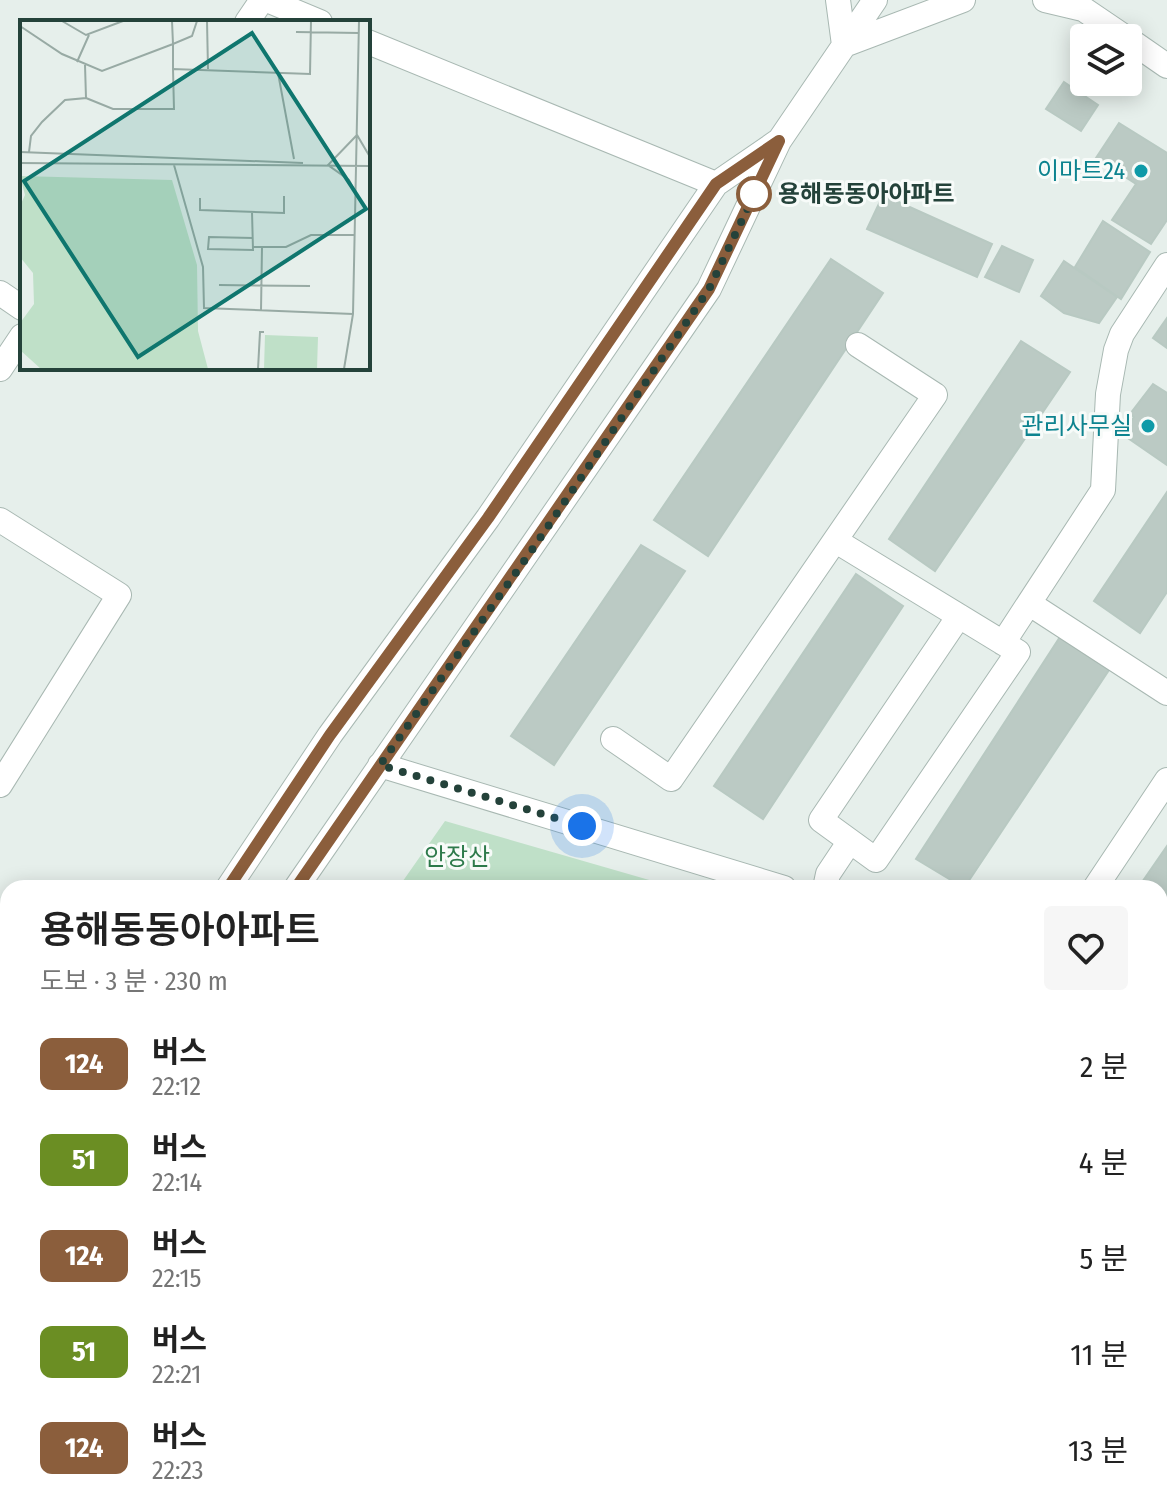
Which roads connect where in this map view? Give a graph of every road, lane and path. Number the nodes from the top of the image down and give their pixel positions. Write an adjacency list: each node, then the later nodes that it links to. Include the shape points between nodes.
1 (264, 0): 7 (street); 8 (street)
2 (838, 0): 11 (street)
3 (875, 0): 11 (street)
4 (963, 0): 11 (street)
5 (1045, 0): 6 (street)
6 (1078, 3): 9 (street)
7 (249, 20)
8 (315, 20)
9 (1107, 24)
10 (370, 43): 15 (street)
11 (844, 45): 14 (street)
12 (1142, 49): 13 (street)
13 (1167, 66)
14 (779, 141): 15 (street); 29 (street, via 709,289)
15 (716, 184): 33 (street)
16 (1167, 265): 24 (street, via 1116,350 1103,490)
17 (0, 293): 18 (street)
18 (20, 307)
19 (20, 339): 21 (street)
20 (858, 345): 23 (street, via 935,395)
21 (0, 369)
22 (0, 520): 31 (street, via 119,595)
23 (836, 541): 25 (street); 28 (street, via 671,779)
24 (1030, 604): 26 (street); 27 (street)
25 (959, 616): 26 (street); 32 (street, via 821,820)
26 (1003, 643): 32 (street, via 1018,652 876,860)
27 (1167, 693)
28 (613, 739)
29 (380, 765): 34 (street); 35 (street)
30 (1167, 780): 37 (street)
31 (0, 785)
32 (850, 841): 36 (street)
33 (233, 880)
34 (301, 880)
35 (758, 880)
36 (827, 880)
37 (1100, 880)

